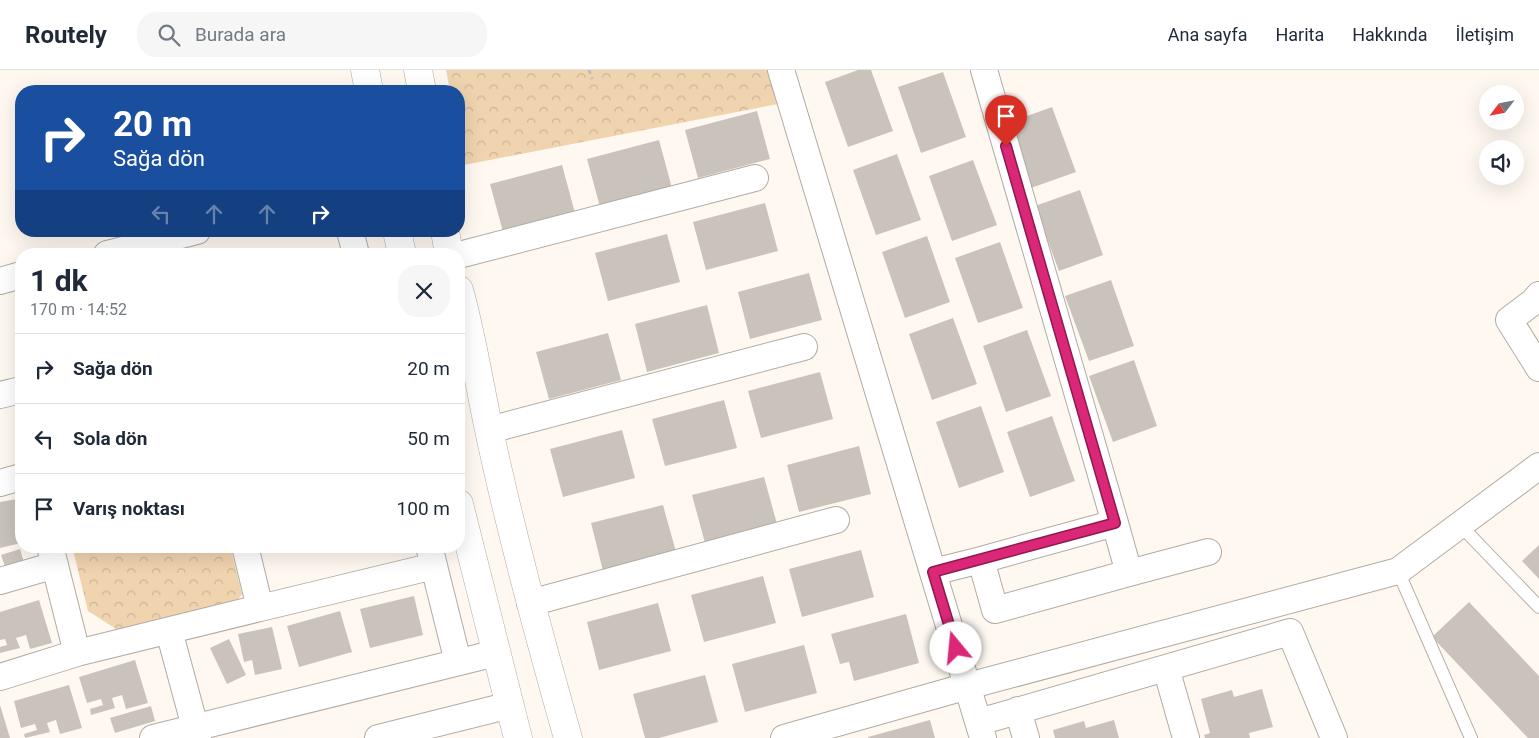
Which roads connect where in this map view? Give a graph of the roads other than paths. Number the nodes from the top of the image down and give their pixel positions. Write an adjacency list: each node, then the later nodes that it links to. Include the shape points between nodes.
1 (365, 70): 5 (main road)
2 (418, 70): 6 (main road)
3 (781, 70): 33 (street)
4 (984, 70): 24 (street)
5 (368, 85)
6 (421, 85)
7 (754, 178): 10 (street)
8 (174, 237): 9 (street)
9 (130, 248)
10 (465, 253)
11 (15, 276): 12 (street)
12 (0, 280)
13 (1539, 295): 16 (street, via 1509,320)
14 (465, 313): 19 (main road)
15 (804, 346): 19 (street)
16 (1539, 368)
17 (15, 391): 18 (street)
18 (0, 395)
19 (489, 430): 36 (main road)
20 (1539, 466): 25 (street)
21 (15, 479): 22 (street)
22 (0, 483)
23 (836, 520): 36 (street)
24 (1115, 523): 31 (street); 34 (street)
25 (1460, 525): 32 (street); 37 (lane)
26 (465, 528): 40 (main road)
27 (1208, 552): 34 (street)
28 (247, 553): 38 (street)
29 (53, 556): 35 (street); 41 (street)
30 (431, 556): 38 (street); 42 (street)
31 (981, 560): 33 (street); 34 (street, via 995,610)
32 (1398, 571): 45 (street); 59 (lane)
33 (933, 572): 45 (street)
34 (1129, 573)
35 (0, 581)
36 (530, 603): 54 (main road)
37 (1539, 607)
38 (260, 608): 39 (street)
39 (169, 631): 41 (street); 49 (street)
40 (496, 653): 42 (street); 46 (main road)
41 (78, 654): 44 (street)
42 (458, 662): 49 (street)
43 (1166, 668): 47 (street); 57 (street); 58 (street, via 1290,632)
44 (0, 676)
45 (968, 686): 48 (street); 50 (street)
46 (510, 705): 52 (street); 53 (main road)
47 (1018, 710): 48 (street); 56 (street)
48 (981, 730)
49 (197, 733): 51 (street)
50 (813, 733): 55 (street)
51 (153, 738)
52 (378, 738)
53 (518, 738)
54 (568, 738)
55 (784, 738)
56 (1026, 738)
57 (1186, 738)
58 (1334, 738)
59 (1471, 738)

